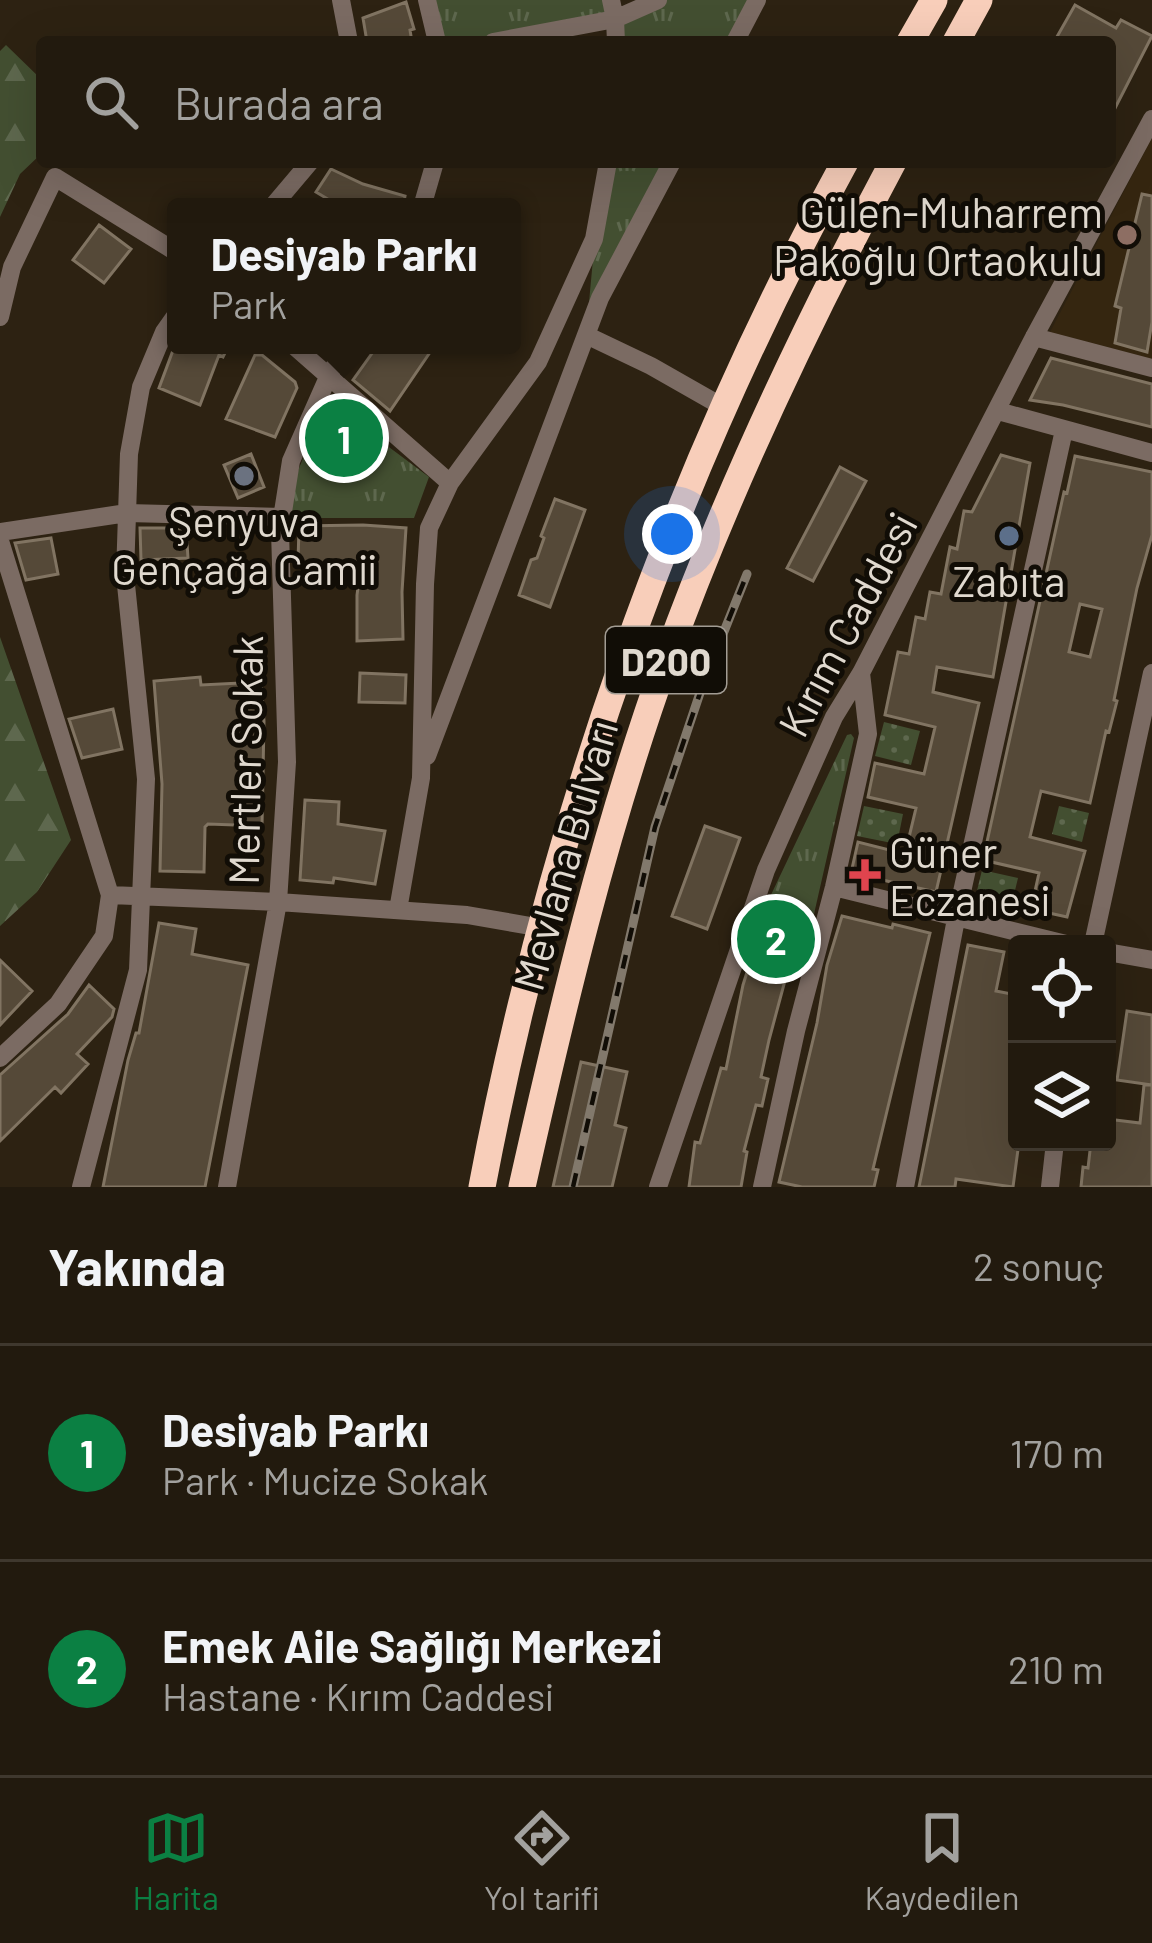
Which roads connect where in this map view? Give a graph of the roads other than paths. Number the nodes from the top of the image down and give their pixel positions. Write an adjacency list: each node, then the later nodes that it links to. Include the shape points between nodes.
1 (341, 0): 8 (street)
2 (427, 0): 9 (street)
3 (658, 0): 7 (street)
4 (757, 0): 11 (street)
5 (979, 0): 13 (highway)
6 (925, 4): 12 (highway)
7 (613, 9): 10 (street)
8 (349, 36)
9 (436, 36)
10 (515, 36)
11 (738, 36)
12 (912, 36)
13 (959, 36)
14 (1152, 119): 27 (street, Kırım Caddesi)
15 (305, 168): 21 (street)
16 (433, 168): 22 (street)
17 (607, 168): 36 (street, via 594,239 538,362)
18 (669, 168): 26 (street)
19 (841, 168): 32 (highway, Mevlana Bulvarı / D200)
20 (889, 168): 60 (highway, Mevlana Bulvarı / D200, via 770,406 666,659 597,874)
21 (280, 198)
22 (425, 198)
23 (167, 246): 24 (street, via 55,177 12,267)
24 (0, 317)
25 (167, 328): 37 (street, via 140,387)
26 (586, 335): 32 (street); 43 (street)
27 (1034, 338): 30 (street); 33 (street, Kırım Caddesi)
28 (304, 354): 31 (street)
29 (342, 354): 31 (street, Mertler Sokak)
30 (1152, 368)
31 (328, 375): 36 (street); 38 (street, Mertler Sokak, via 291,461)
32 (723, 407): 50 (highway, Mevlana Bulvarı / D200, via 618,675)
33 (998, 411): 34 (street); 42 (street, Kırım Caddesi)
34 (1064, 430): 35 (street); 49 (street)
35 (1152, 453)
36 (450, 483): 43 (street, via 429,528)
37 (127, 513): 38 (street); 39 (street); 45 (street, via 125,575 146,779)
38 (282, 517): 47 (street, Mertler Sokak, via 287,761)
39 (0, 532)
40 (0, 541): 46 (street)
41 (1152, 673): 52 (street)
42 (861, 674): 44 (street, via 868,734); 61 (street, Kırım Caddesi, via 766,870)
43 (421, 773): 48 (street)
44 (834, 887): 49 (street); 62 (street)
45 (142, 894): 46 (street); 47 (street); 57 (street, via 138,970)
46 (110, 895): 55 (street, via 104,935 81,970 58,1004)
47 (278, 902): 48 (street); 58 (street, Mertler Sokak)
48 (398, 910): 50 (street)
49 (956, 919): 51 (street); 63 (street)
50 (542, 928): 59 (highway, Mevlana Bulvarı / D200)
51 (1026, 935)
52 (1095, 935)
53 (1116, 954): 54 (street)
54 (1152, 960)
55 (0, 1058)
56 (1054, 1151): 64 (street)
57 (81, 1187)
58 (227, 1187)
59 (477, 1187)
60 (522, 1187)
61 (658, 1187)
62 (762, 1187)
63 (905, 1187)
64 (1050, 1187)

